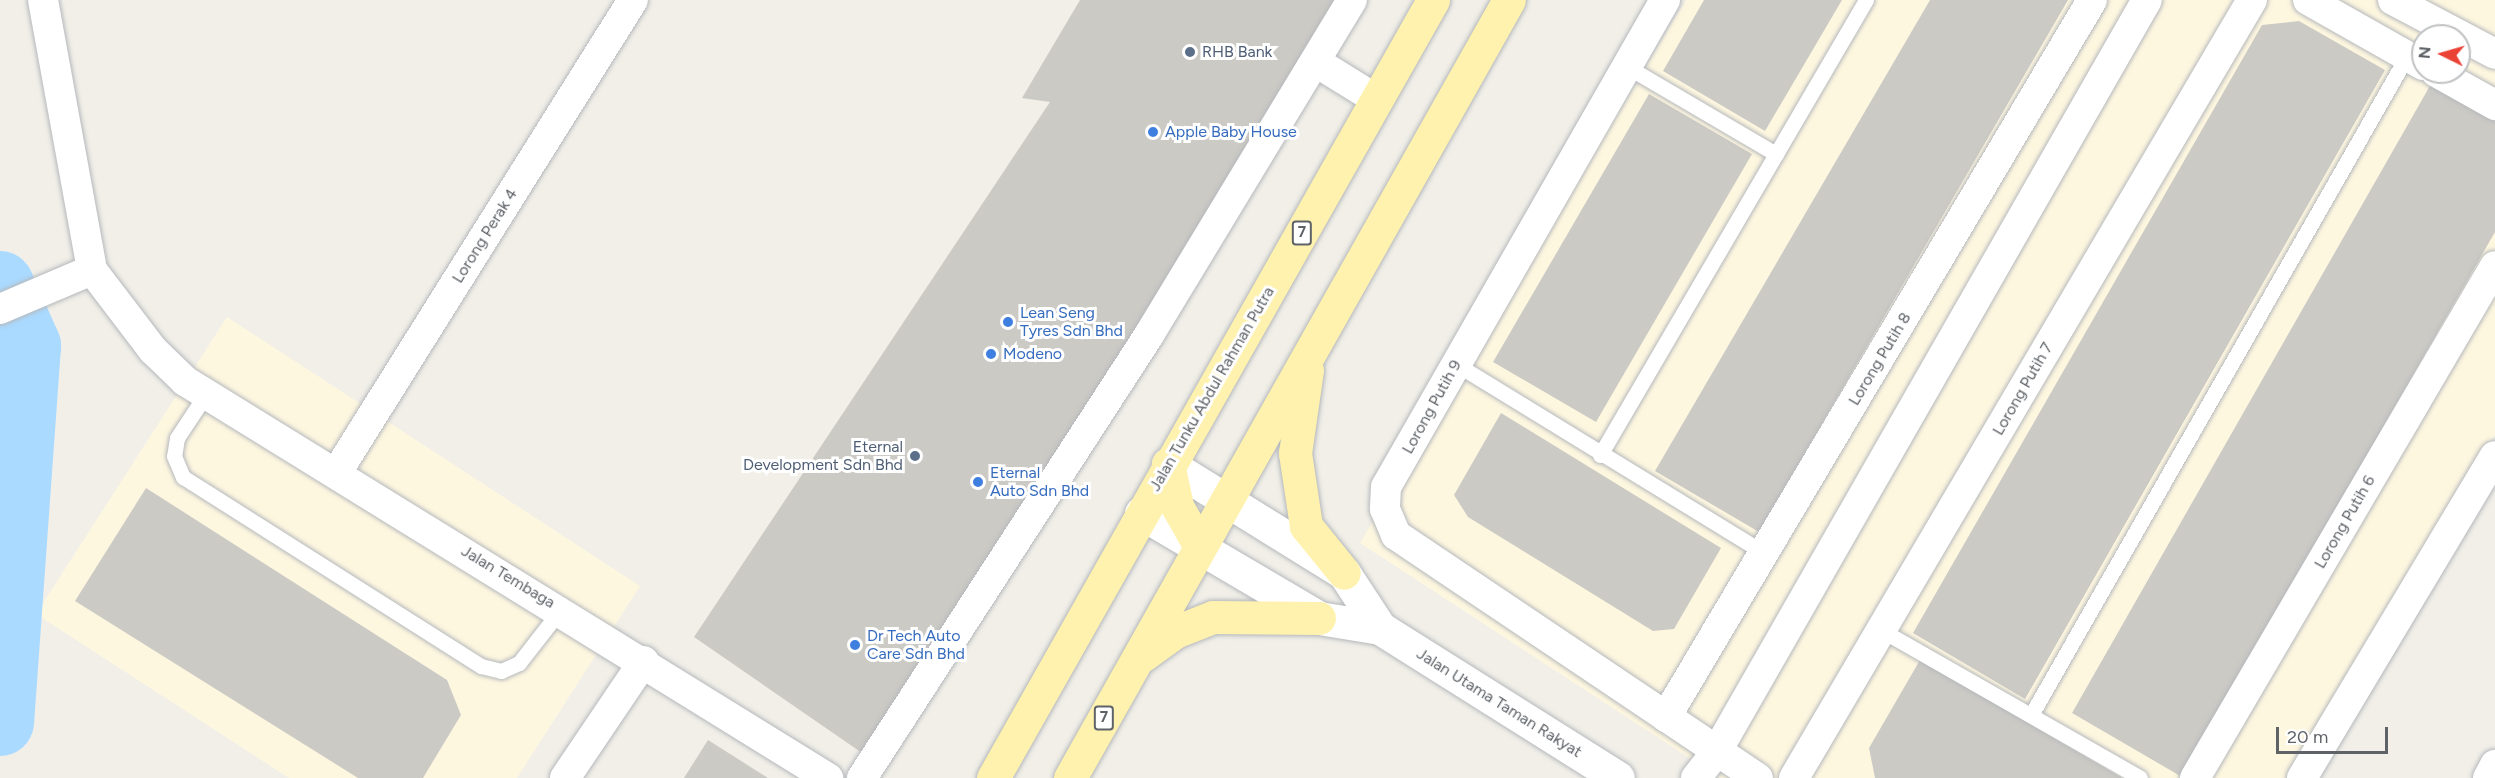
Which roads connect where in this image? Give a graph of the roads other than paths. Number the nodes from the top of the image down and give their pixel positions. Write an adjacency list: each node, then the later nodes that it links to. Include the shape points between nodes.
1 (43, 0): 23 (street)
2 (633, 0): 31 (street, Lorong Perak 4)
3 (1352, 0): 15 (street)
4 (1433, 0): 19 (main road, Jalan Tunku Abdul Rahman Putra / 7)
5 (1509, 0): 25 (main road, 7)
6 (1665, 0): 16 (street, Lorong Putih 9)
7 (1866, 0): 21 (lane)
8 (2092, 0): 35 (street, Lorong Putih 8)
9 (2147, 0): 45 (street)
10 (2252, 0): 40 (street, Lorong Putih 7)
11 (2308, 0): 14 (street)
12 (2394, 0): 13 (street)
13 (2495, 54)
14 (2411, 58)
15 (1316, 62): 19 (street); 49 (street, via 1149,335)
16 (1626, 66): 21 (lane); 26 (street, Lorong Putih 9)
17 (2411, 67): 43 (lane)
18 (2457, 84): 20 (street)
19 (1376, 99): 30 (main road, Jalan Tunku Abdul Rahman Putra / 7)
20 (2495, 105)
21 (1776, 154): 28 (lane)
22 (2495, 266): 57 (street, Lorong Putih 6)
23 (92, 270): 24 (street); 27 (street, Jalan Tembaga, via 129,323)
24 (0, 309)
25 (1310, 348): 32 (main road, 7); 36 (main road, via 1297,464 1306,526)
26 (1456, 363): 28 (lane); 44 (street, Lorong Putih 9, via 1386,488 1384,509 1396,535)
27 (195, 388): 31 (street, Jalan Tembaga); 37 (lane, via 174,456 183,477 481,666 501,671 519,663)
28 (1600, 455): 35 (lane)
29 (2495, 456): 58 (street)
30 (1168, 464): 32 (street, Jalan Utama Taman Rakyat); 33 (main road, Jalan Tunku Abdul Rahman Putra / 7); 34 (main road, via 1177,506)
31 (338, 472): 37 (street, Jalan Tembaga)
32 (1226, 497): 34 (main road, 7); 36 (street, Jalan Utama Taman Rakyat)
33 (1141, 513): 34 (street, Jalan Utama Taman Rakyat); 50 (main road, Jalan Tunku Abdul Rahman Putra / 7)
34 (1199, 545): 38 (street, Jalan Utama Taman Rakyat); 41 (main road, 7)
35 (1765, 553): 44 (street, Lorong Putih 8)
36 (1344, 573): 39 (street, Jalan Utama Taman Rakyat)
37 (561, 609): 42 (street, Jalan Tembaga)
38 (1319, 618): 39 (street, Jalan Utama Taman Rakyat); 41 (main road, via 1213,617 1175,632)
39 (1380, 628): 52 (street, Jalan Utama Taman Rakyat)
40 (1881, 630): 43 (lane); 55 (street, Lorong Putih 7)
41 (1138, 659): 51 (main road, 7)
42 (644, 661): 47 (street); 48 (street, Jalan Tembaga)
43 (2031, 715): 56 (lane)
44 (1666, 717): 45 (street, Lorong Putih 9)
45 (1717, 751): 53 (street); 54 (street, Lorong Putih 9)
46 (2495, 765): 59 (street)
47 (565, 778)
48 (828, 778)
49 (862, 778)
50 (993, 778)
51 (1070, 778)
52 (1618, 778)
53 (1696, 778)
54 (1758, 778)
55 (1794, 778)
56 (2140, 778)
57 (2195, 778)
58 (2302, 778)
59 (2488, 778)

